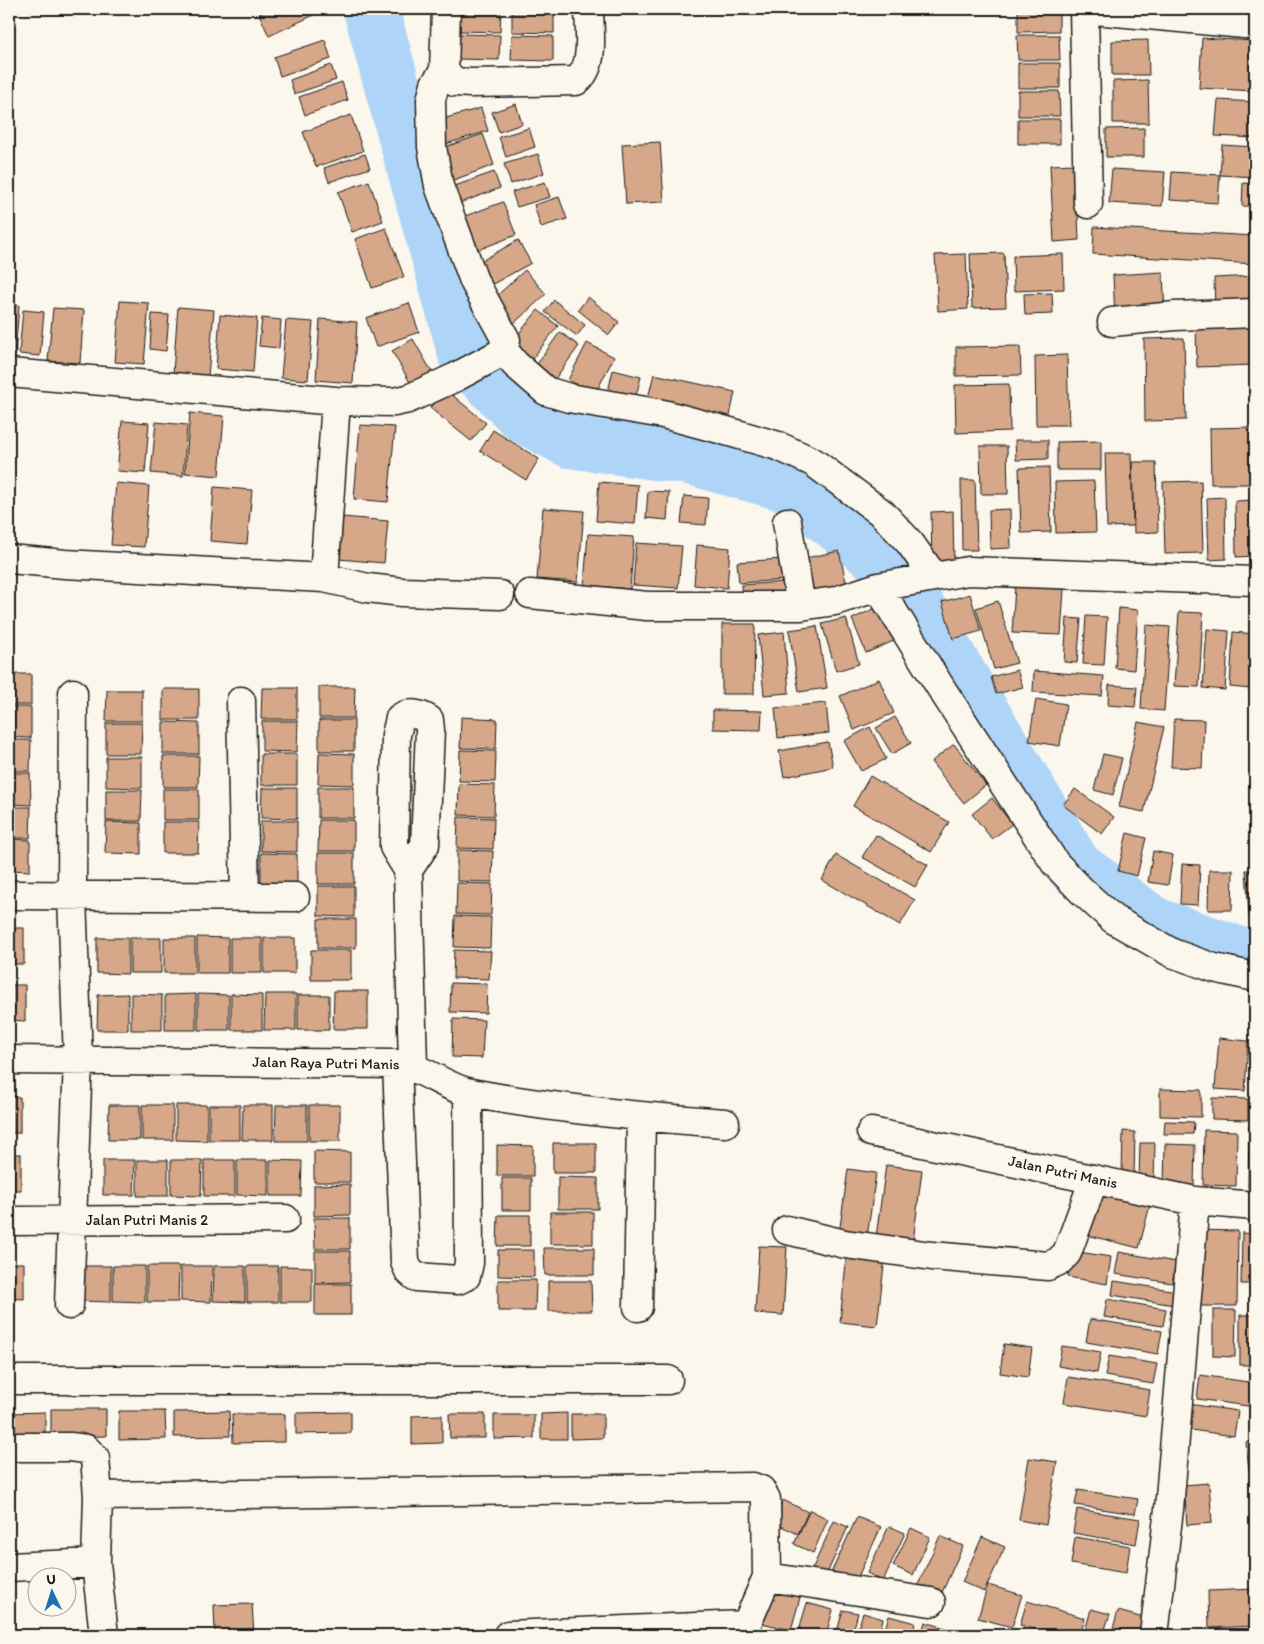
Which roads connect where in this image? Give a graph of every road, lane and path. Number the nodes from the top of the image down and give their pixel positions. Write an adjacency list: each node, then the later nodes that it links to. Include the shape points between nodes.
1 (446, 9): 5 (street)
2 (589, 9): 5 (street, via 588,61 586,70 576,81 455,82)
3 (1084, 9): 4 (street); 6 (street)
4 (1255, 25)
5 (444, 70): 9 (street, via 435,84 431,100 432,147 439,186 474,281 504,336 506,344)
6 (1088, 204)
7 (1255, 313): 8 (street)
8 (1112, 322)
9 (501, 352): 11 (street, via 408,399 394,402); 15 (street, via 546,391 663,414 724,430 778,446 814,462 883,514 910,544)
10 (9, 374): 11 (street)
11 (336, 401): 14 (street)
12 (787, 522): 20 (street)
13 (9, 559): 14 (street)
14 (324, 578): 19 (street, via 402,592)
15 (926, 578): 16 (street, via 968,571); 17 (street)
16 (1255, 581)
17 (884, 586): 20 (street, via 835,601); 28 (street, via 941,688 1055,863 1113,919 1172,953 1214,968)
18 (530, 594): 20 (street, via 647,606)
19 (500, 595)
20 (801, 606)
21 (73, 693): 26 (street)
22 (241, 701): 25 (street)
23 (408, 870): 31 (street)
24 (9, 895): 26 (street)
25 (245, 896): 26 (street); 27 (street)
26 (72, 897): 29 (street)
27 (295, 897)
28 (1255, 977)
29 (78, 1059): 30 (street, Jalan Raya Putri Manis); 31 (street, Jalan Raya Putri Manis); 40 (street)
30 (9, 1060)
31 (405, 1065): 32 (street, Jalan Raya Putri Manis); 32 (street, via 405,1262 416,1277 458,1280 466,1276 469,1263)
32 (468, 1092): 33 (street, Jalan Raya Putri Manis)
33 (641, 1117): 34 (street, Jalan Raya Putri Manis); 44 (street)
34 (725, 1123)
35 (871, 1132): 36 (street, Jalan Putri Manis)
36 (1094, 1179): 37 (street, Jalan Putri Manis); 42 (street, via 1066,1253 1048,1266 932,1256 845,1244)
37 (1195, 1201): 38 (street, Jalan Putri Manis); 55 (street, via 1169,1509)
38 (1255, 1206)
39 (285, 1219): 40 (street, Jalan Putri Manis 2)
40 (73, 1220): 41 (street, Jalan Putri Manis 2); 43 (street)
41 (9, 1221)
42 (787, 1230)
43 (69, 1305)
44 (638, 1306)
45 (9, 1380): 46 (street)
46 (668, 1380)
47 (9, 1447): 48 (street, via 86,1449 95,1458)
48 (98, 1496): 49 (street); 51 (street, via 752,1487 761,1490 766,1499)
49 (96, 1563): 50 (street); 53 (street)
50 (9, 1567)
51 (767, 1577): 52 (street); 54 (street, via 744,1625)
52 (931, 1602)
53 (104, 1635)
54 (508, 1635)
55 (1154, 1635)

